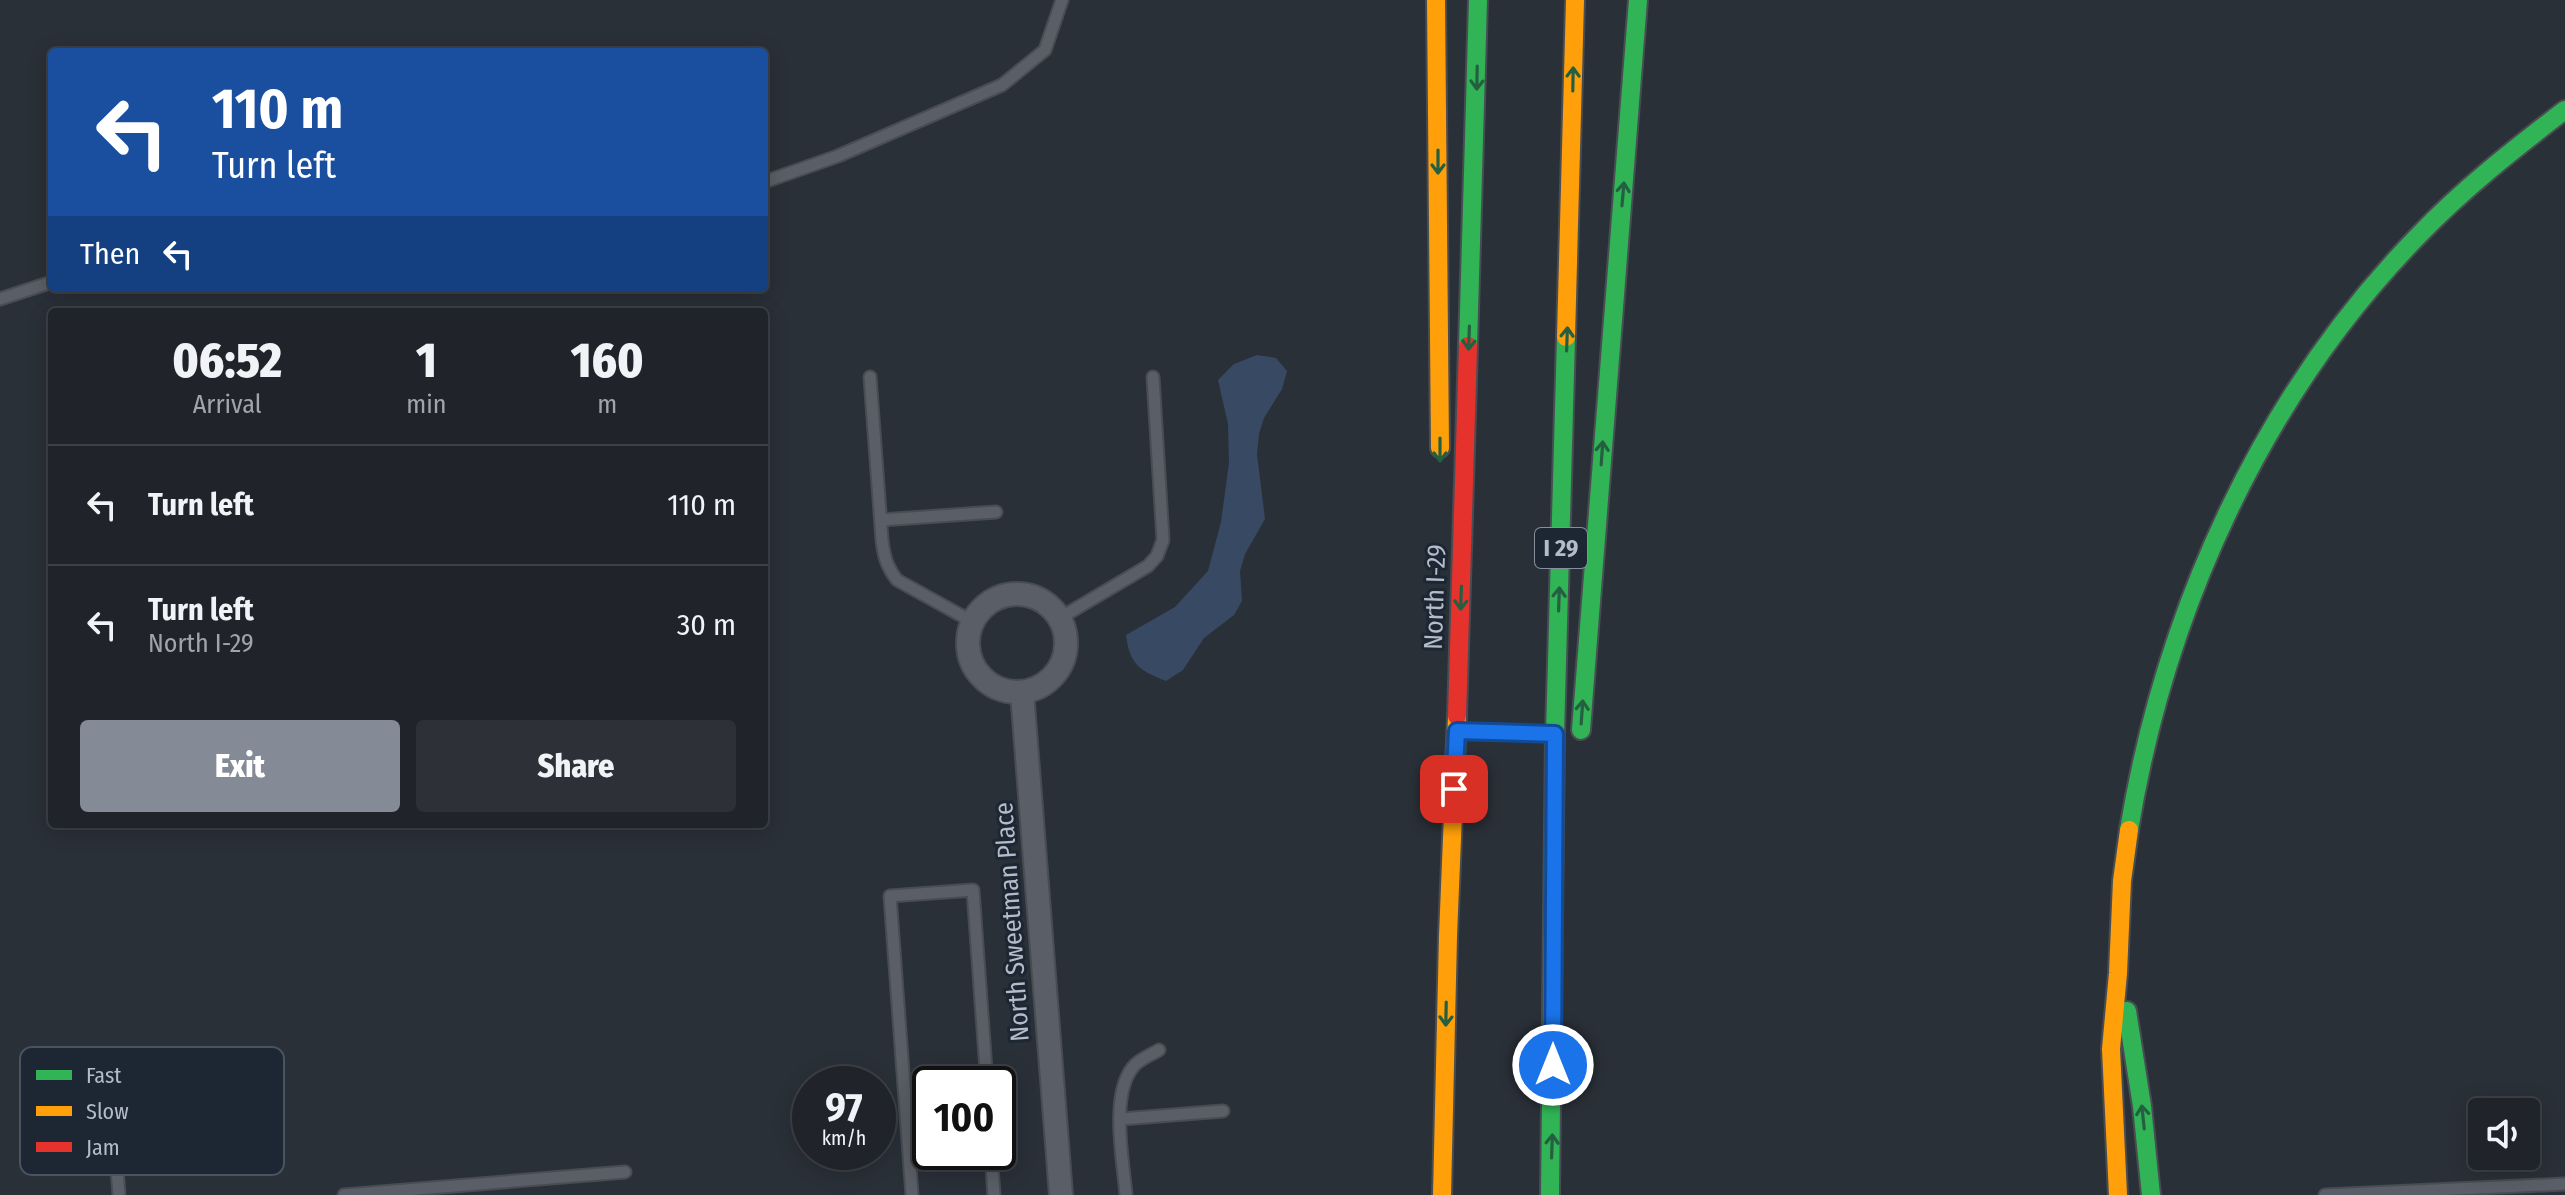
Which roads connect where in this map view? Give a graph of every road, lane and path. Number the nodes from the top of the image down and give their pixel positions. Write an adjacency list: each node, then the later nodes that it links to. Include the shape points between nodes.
1 (1062, 0): 7 (lane, via 1045,50 1002,85)
2 (1436, 0): 12 (main road, one-way to 12)
3 (1478, 0): 19 (main road, North I-29, one-way to 19)
4 (1575, 0): 20 (main road, I 29, one-way to 4)
5 (1638, 0): 21 (main road, one-way to 5)
6 (2565, 110): 24 (main road, via 2461,194 2414,240 2296,391 2239,490 2183,618 2143,753 2123,868)
7 (768, 181)
8 (48, 283): 9 (lane)
9 (0, 299)
10 (870, 377): 14 (lane)
11 (1153, 377): 15 (lane, via 1161,549 1148,566)
12 (1440, 468)
13 (996, 512): 14 (lane)
14 (881, 520): 16 (lane, via 884,559 897,580)
15 (1060, 618): 16 (street, via 1042,602 1019,594 989,603); 18 (street, via 1066,650 1061,665 1038,687)
16 (973, 622): 18 (street, via 968,644 979,674 999,688)
17 (1441, 625): 23 (main road)
18 (1022, 692): 38 (street, North Sweetman Place)
19 (1457, 731): 20 (lane); 23 (main road, North I-29)
20 (1555, 734): 27 (main road, I 29)
21 (1579, 752)
22 (1572, 846): 27 (main road)
23 (1448, 936): 40 (main road, North I-29, one-way to 40)
24 (2118, 972): 42 (main road, via 2111,1029); 43 (main road, one-way to 24)
25 (1159, 1050): 29 (lane, via 1135,1064 1126,1078)
26 (986, 1066): 36 (lane, via 973,890 890,896)
27 (1553, 1097): 41 (main road, I 29, one-way to 27)
28 (1223, 1111): 29 (lane)
29 (1121, 1119): 39 (lane)
30 (992, 1170): 37 (lane)
31 (625, 1172): 35 (lane)
32 (117, 1175): 34 (lane)
33 (2565, 1184): 44 (lane)
34 (119, 1195)
35 (344, 1195)
36 (912, 1195)
37 (994, 1195)
38 (1061, 1195)
39 (1126, 1195)
40 (1442, 1195)
41 (1550, 1195)
42 (2118, 1195)
43 (2151, 1195)
44 (2325, 1195)

